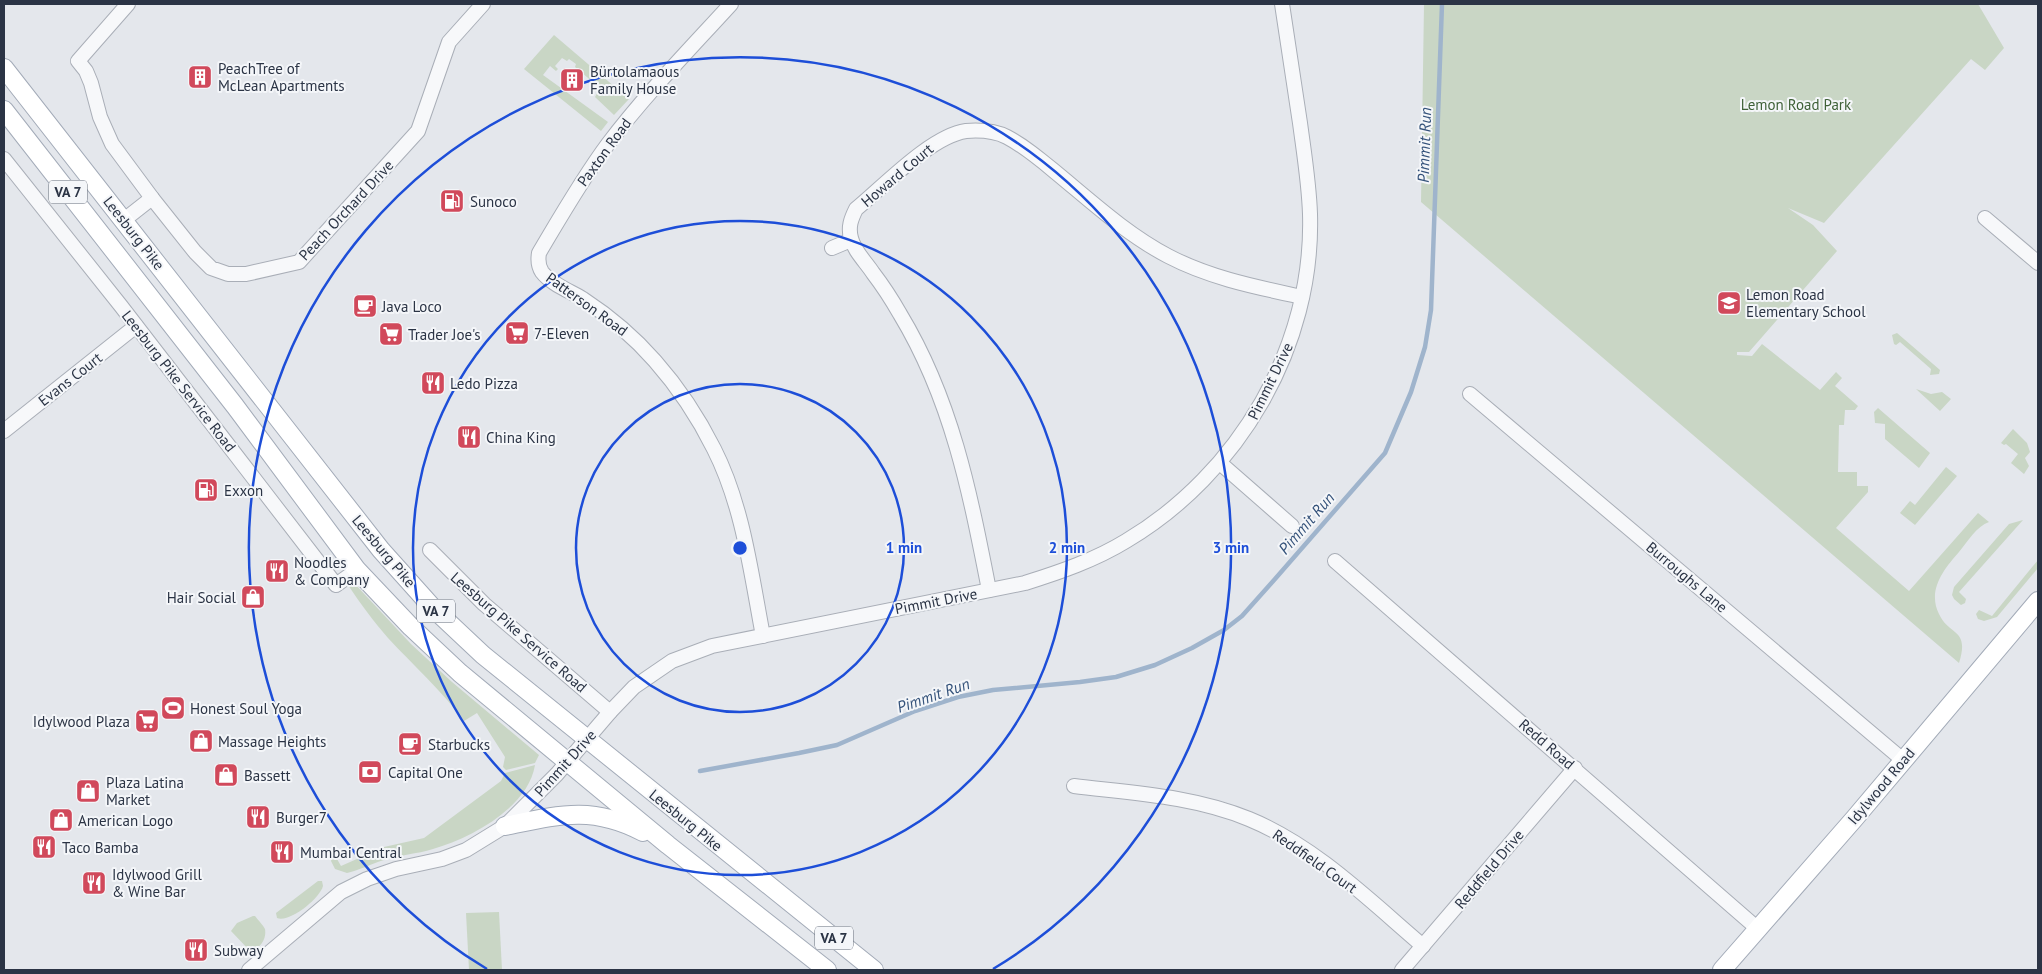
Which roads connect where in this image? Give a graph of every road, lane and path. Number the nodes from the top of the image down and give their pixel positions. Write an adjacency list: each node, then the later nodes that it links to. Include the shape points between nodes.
1 (128, 4): 8 (street, Peach Orchard Drive, via 78,61 91,83 100,117 112,144)
2 (483, 4): 8 (street, Peach Orchard Drive, via 449,42 418,131 299,262 246,274 228,274 211,268)
3 (731, 4): 11 (street, Paxton Road, via 626,121)
4 (1282, 4): 15 (street, Pimmit Drive, via 1310,214)
5 (4, 68): 10 (main road, Leesburg Pike / VA 7)
6 (4, 110): 23 (main road, Leesburg Pike / VA 7, via 235,406)
7 (4, 158): 16 (street, Leesburg Pike Service Road)
8 (152, 198): 10 (street)
9 (1985, 218): 14 (street)
10 (124, 220): 28 (main road, Leesburg Pike / VA 7, via 381,550 433,608 483,655)
11 (547, 240): 26 (street, Patterson Road, via 538,258 542,272 630,335 677,388 700,422 734,499)
12 (851, 240): 13 (street); 15 (street, Howard Court, via 849,228 856,210 930,146 955,134 983,131 1005,136 1025,147 1112,219 1168,256 1216,277); 24 (street, via 900,315 943,404 965,472)
13 (832, 248)
14 (2038, 263)
15 (1302, 297): 19 (street, Pimmit Drive, via 1288,345 1262,403)
16 (136, 326): 18 (street, Evans Court); 23 (street, Leesburg Pike Service Road, via 336,585)
17 (1470, 394): 29 (street, Burroughs Lane)
18 (4, 431)
19 (1220, 463): 20 (street); 24 (street, Pimmit Drive, via 1172,509 1096,558 1025,583)
20 (1292, 526)
21 (430, 550): 27 (street, Leesburg Pike Service Road, via 477,597)
22 (1335, 561): 31 (street, Redd Road)
23 (357, 570): 30 (main road, Leesburg Pike / VA 7, via 460,673)
24 (989, 590): 26 (street, Pimmit Drive)
25 (2038, 601): 29 (main road, Idylwood Road)
26 (763, 636): 27 (street, Pimmit Drive, via 712,646 672,661 634,687)
27 (610, 712): 28 (street, Pimmit Drive)
28 (586, 739): 30 (street, Pimmit Drive); 39 (main road, Leesburg Pike / VA 7)
29 (1903, 760): 35 (main road, Idylwood Road)
30 (568, 761): 33 (street, Pimmit Drive); 34 (main road, Leesburg Pike / VA 7)
31 (1575, 768): 35 (street, Redd Road); 36 (street, Reddfield Drive)
32 (1074, 786): 36 (street, Reddfield Court, via 1184,800 1248,818 1299,846 1341,876)
33 (505, 826): 34 (main road, via 577,813 603,816 629,824); 37 (street, Pimmit Drive, via 466,850 396,869 341,892)
34 (668, 845): 38 (main road, Leesburg Pike / VA 7)
35 (1758, 929): 41 (main road, Idylwood Road)
36 (1423, 946): 40 (street, Reddfield Drive)
37 (249, 970)
38 (827, 970)
39 (874, 970)
40 (1402, 970)
41 (1722, 970)

